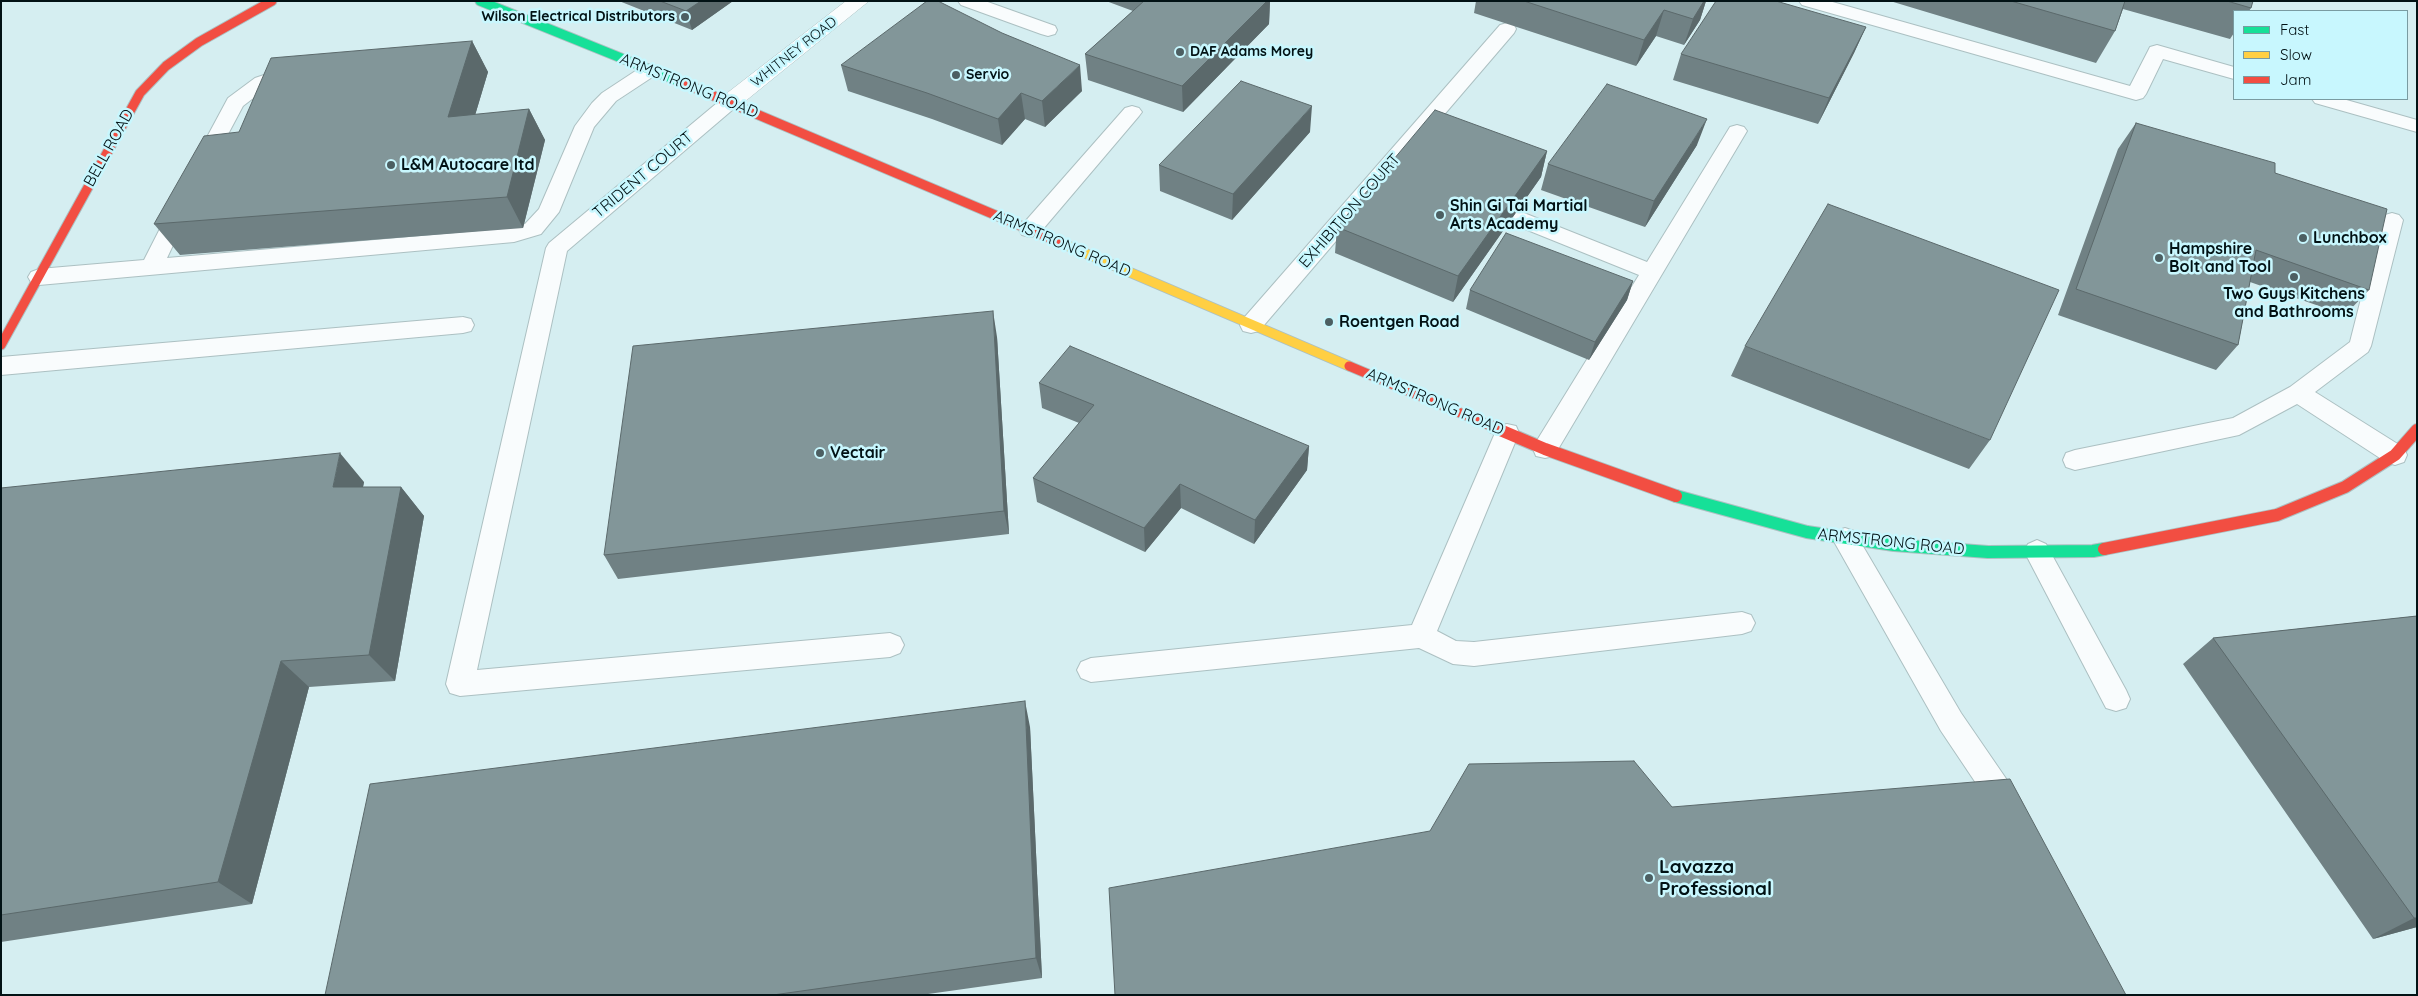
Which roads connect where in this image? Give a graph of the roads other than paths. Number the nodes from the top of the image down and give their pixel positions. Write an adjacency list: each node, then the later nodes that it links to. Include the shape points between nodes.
1 (272, 1): 21 (street, BELL ROAD, via 199,42 166,66 140,93)
2 (480, 1): 8 (street, ARMSTRONG ROAD)
3 (859, 1): 12 (street, WHITNEY ROAD)
4 (967, 1): 6 (lane)
5 (1808, 1): 10 (lane, via 2136,94 2158,51)
6 (1048, 30)
7 (1507, 30): 23 (lane, EXHIBITION COURT)
8 (650, 70): 12 (street, ARMSTRONG ROAD); 19 (lane, via 608,97 598,108 585,126 548,212 534,229 514,235)
9 (309, 73): 19 (lane, via 280,76 262,82 235,102)
10 (2233, 73)
11 (2326, 100): 14 (lane)
12 (730, 102): 18 (street, ARMSTRONG ROAD); 36 (lane, TRIDENT COURT, via 557,248 460,684)
13 (1132, 112): 18 (lane)
14 (2417, 126)
15 (1737, 131): 20 (lane)
16 (1517, 218): 20 (lane)
17 (2392, 220): 26 (lane, via 2360,346)
18 (1030, 230): 23 (street, ARMSTRONG ROAD)
19 (152, 267): 21 (lane)
20 (1652, 272): 29 (lane)
21 (39, 277): 24 (street, BELL ROAD)
22 (463, 324): 25 (lane)
23 (1251, 324): 28 (street, ARMSTRONG ROAD)
24 (1, 345)
25 (1, 366)
26 (2298, 393): 30 (lane); 31 (lane, via 2239,426)
27 (2417, 430): 30 (street, ARMSTRONG ROAD)
28 (1508, 433): 29 (street, ARMSTRONG ROAD); 35 (lane)
29 (1545, 449): 32 (street, ARMSTRONG ROAD, via 1690,501 1807,532)
30 (2395, 455): 33 (street, ARMSTRONG ROAD, via 2345,487 2277,515 2093,551)
31 (2075, 460)
32 (1845, 538): 33 (street, ARMSTRONG ROAD, via 1988,552); 39 (lane, via 1950,722 2005,798)
33 (2037, 551): 38 (lane)
34 (1742, 623): 35 (lane, via 1474,654 1453,652)
35 (1421, 636): 37 (lane)
36 (890, 645)
37 (1091, 670)
38 (2116, 699)
39 (2022, 832)

